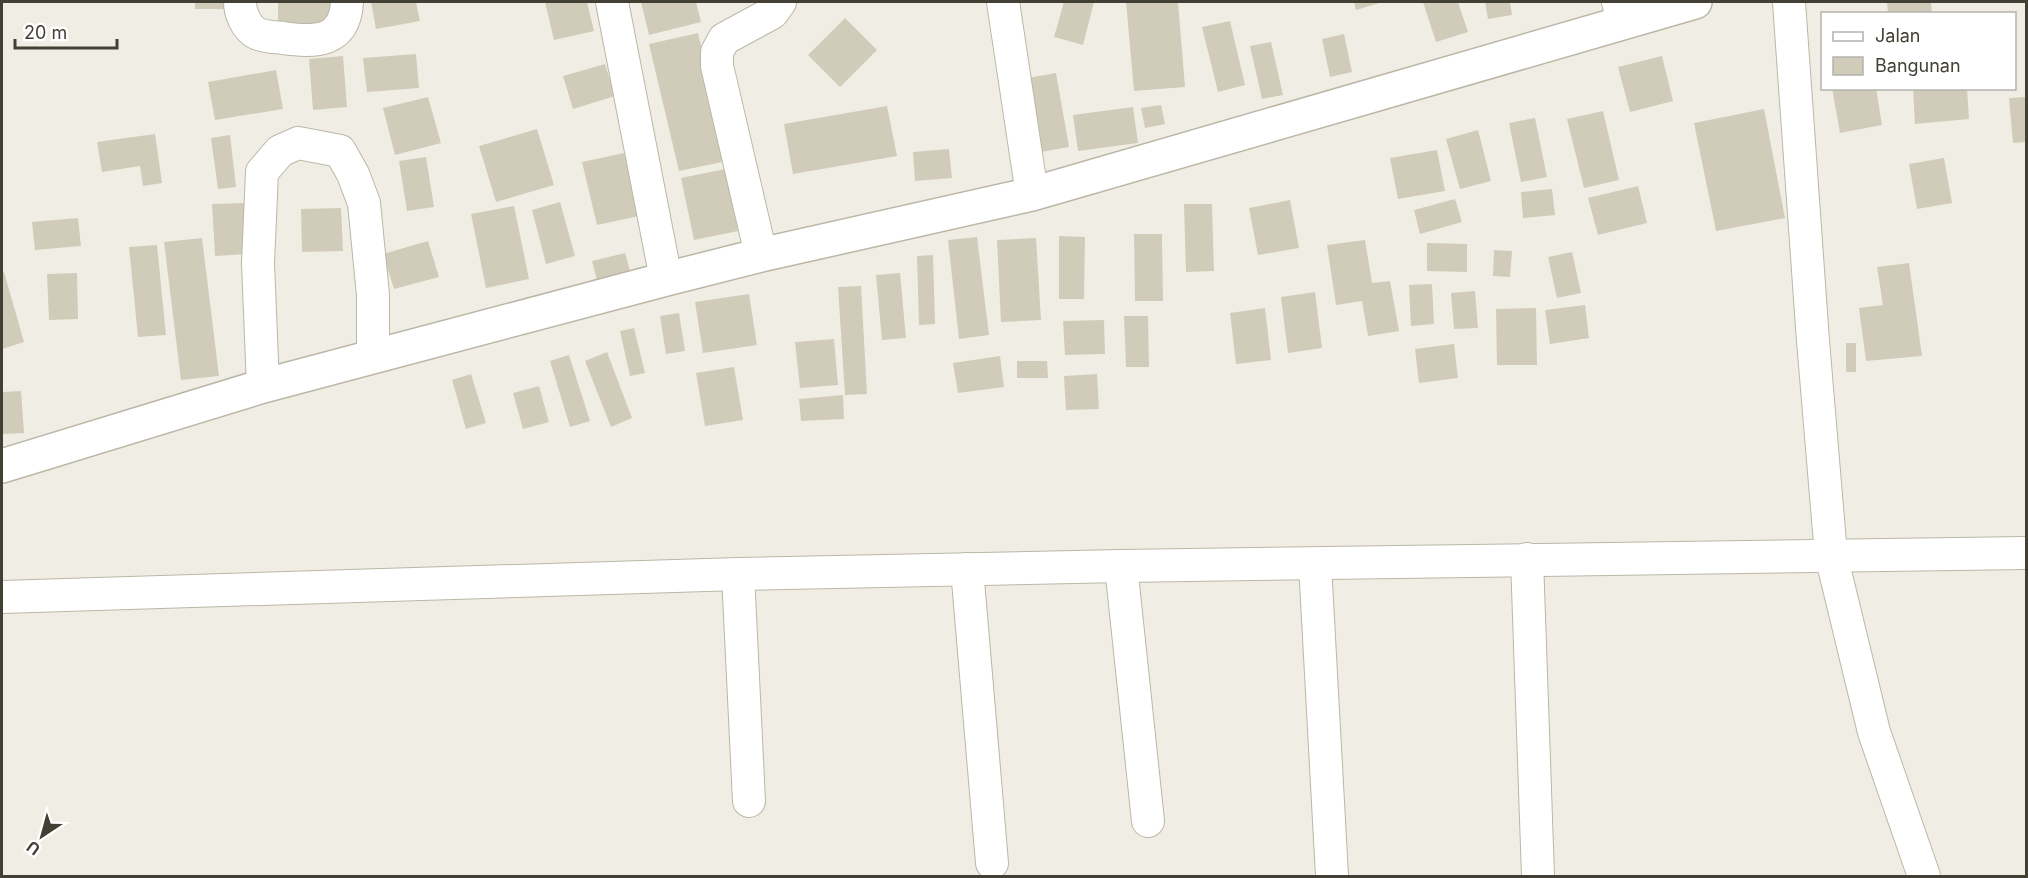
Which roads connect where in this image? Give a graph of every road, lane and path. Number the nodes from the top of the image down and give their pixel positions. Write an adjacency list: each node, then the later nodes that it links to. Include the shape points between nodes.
1 (240, 2): 2 (street, via 248,27 257,34 303,41 328,38 339,29)
2 (347, 2)
3 (612, 2): 11 (street)
4 (780, 2): 10 (street, via 772,14 724,39 717,52)
5 (1003, 2): 9 (street)
6 (1695, 2): 8 (street)
7 (1789, 2): 16 (street)
8 (1621, 12): 9 (street)
9 (1032, 194): 10 (street)
10 (761, 255): 11 (street)
11 (666, 279): 12 (street)
12 (373, 357): 13 (street); 13 (street, via 374,295 364,203 340,151 298,143 280,151 262,172 258,263)
13 (263, 386): 14 (street)
14 (2, 466)
15 (2026, 553): 16 (street)
16 (1831, 555): 17 (street); 28 (street, via 1874,732)
17 (1527, 559): 18 (street); 27 (street)
18 (1315, 564): 19 (street); 26 (street)
19 (1121, 566): 20 (street); 24 (street)
20 (967, 569): 21 (street); 25 (street)
21 (738, 574): 22 (street); 23 (street)
22 (2, 597)
23 (749, 801)
24 (1148, 821)
25 (992, 863)
26 (1332, 876)
27 (1539, 876)
28 (1923, 876)

